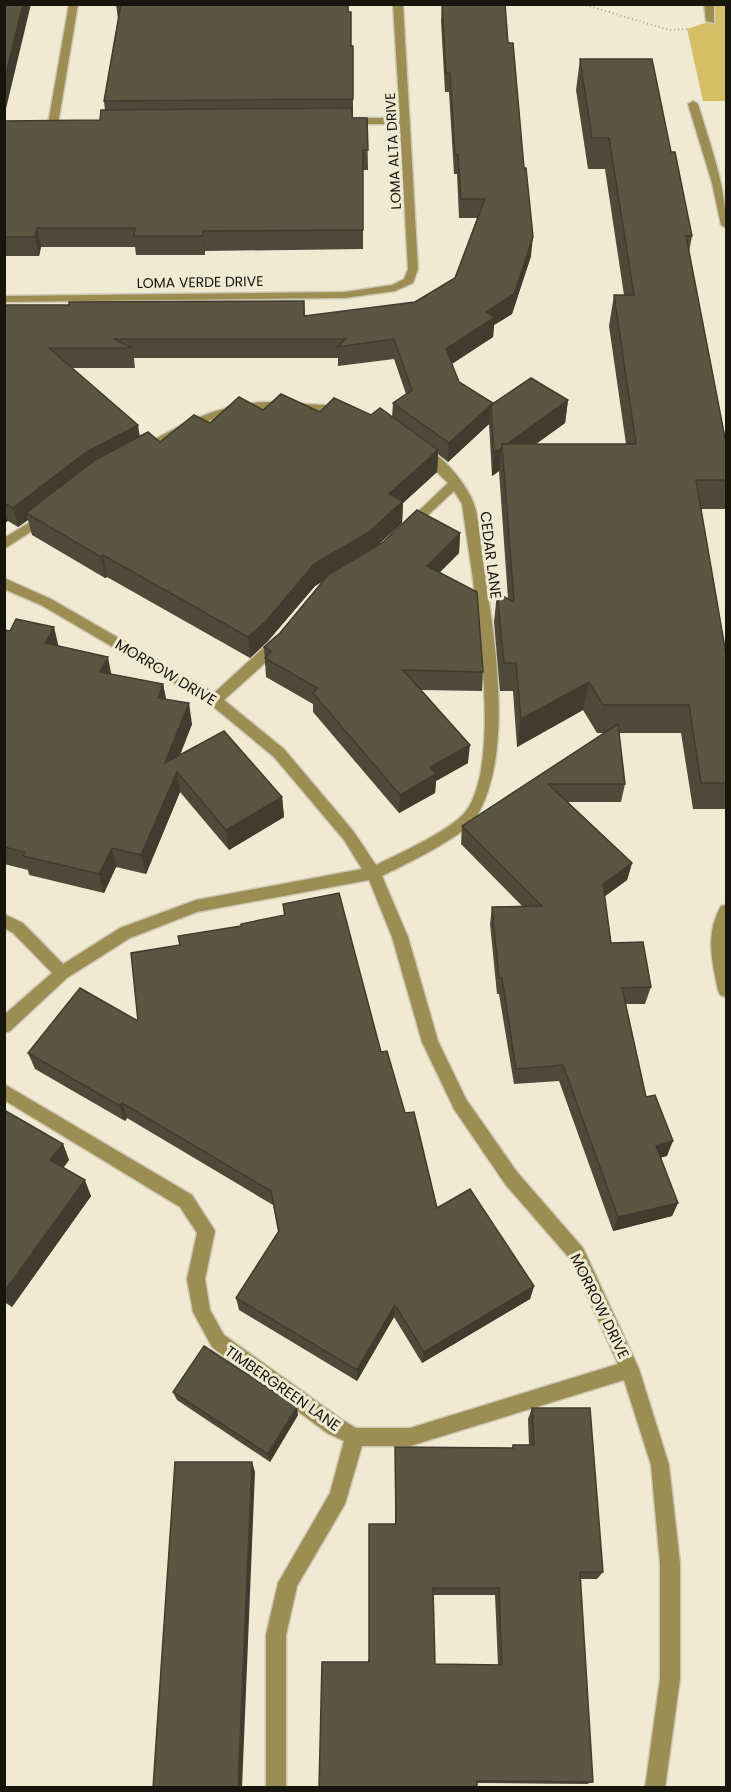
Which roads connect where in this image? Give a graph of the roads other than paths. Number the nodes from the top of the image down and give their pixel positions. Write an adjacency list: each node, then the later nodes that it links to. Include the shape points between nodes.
1 (74, 4): 8 (street, via 48,124)
2 (398, 4): 6 (street, LOMA ALTA DRIVE)
3 (709, 4): 4 (street)
4 (711, 21)
5 (693, 104): 9 (street)
6 (405, 121): 7 (street); 11 (street, LOMA ALTA DRIVE, via 413,269 409,281)
7 (335, 122)
8 (65, 124)
9 (722, 183): 10 (street)
10 (726, 225)
11 (395, 288): 12 (street, LOMA VERDE DRIVE, via 345,295)
12 (4, 299)
13 (358, 414): 15 (street, via 295,406 237,408 193,424)
14 (415, 446): 16 (street, CEDAR LANE)
15 (131, 458)
16 (456, 482): 18 (street); 23 (street, CEDAR LANE, via 468,504 490,679 491,754 483,792 471,816)
17 (52, 511): 19 (street)
18 (400, 535)
19 (4, 545)
20 (4, 583): 22 (street, MORROW DRIVE, via 46,602)
21 (289, 630): 22 (street)
22 (215, 700): 23 (street, MORROW DRIVE, via 279,753 349,836)
23 (373, 873): 26 (street, via 196,906 125,933); 30 (street, MORROW DRIVE, via 400,937 430,1042 460,1104 511,1178 577,1254)
24 (726, 911): 27 (street, via 721,917 718,948)
25 (4, 920): 26 (street, via 18,928)
26 (62, 973): 28 (street)
27 (726, 990)
28 (4, 1026)
29 (4, 1091): 31 (street, TIMBERGREEN LANE, via 186,1201 206,1231 196,1279 202,1312 218,1341 334,1426)
30 (630, 1370): 31 (street, TIMBERGREEN LANE, via 410,1437); 33 (street, MORROW DRIVE, via 660,1465 670,1563 670,1679)
31 (355, 1437): 32 (street, via 338,1497 288,1583 276,1635)
32 (276, 1788)
33 (655, 1788)

